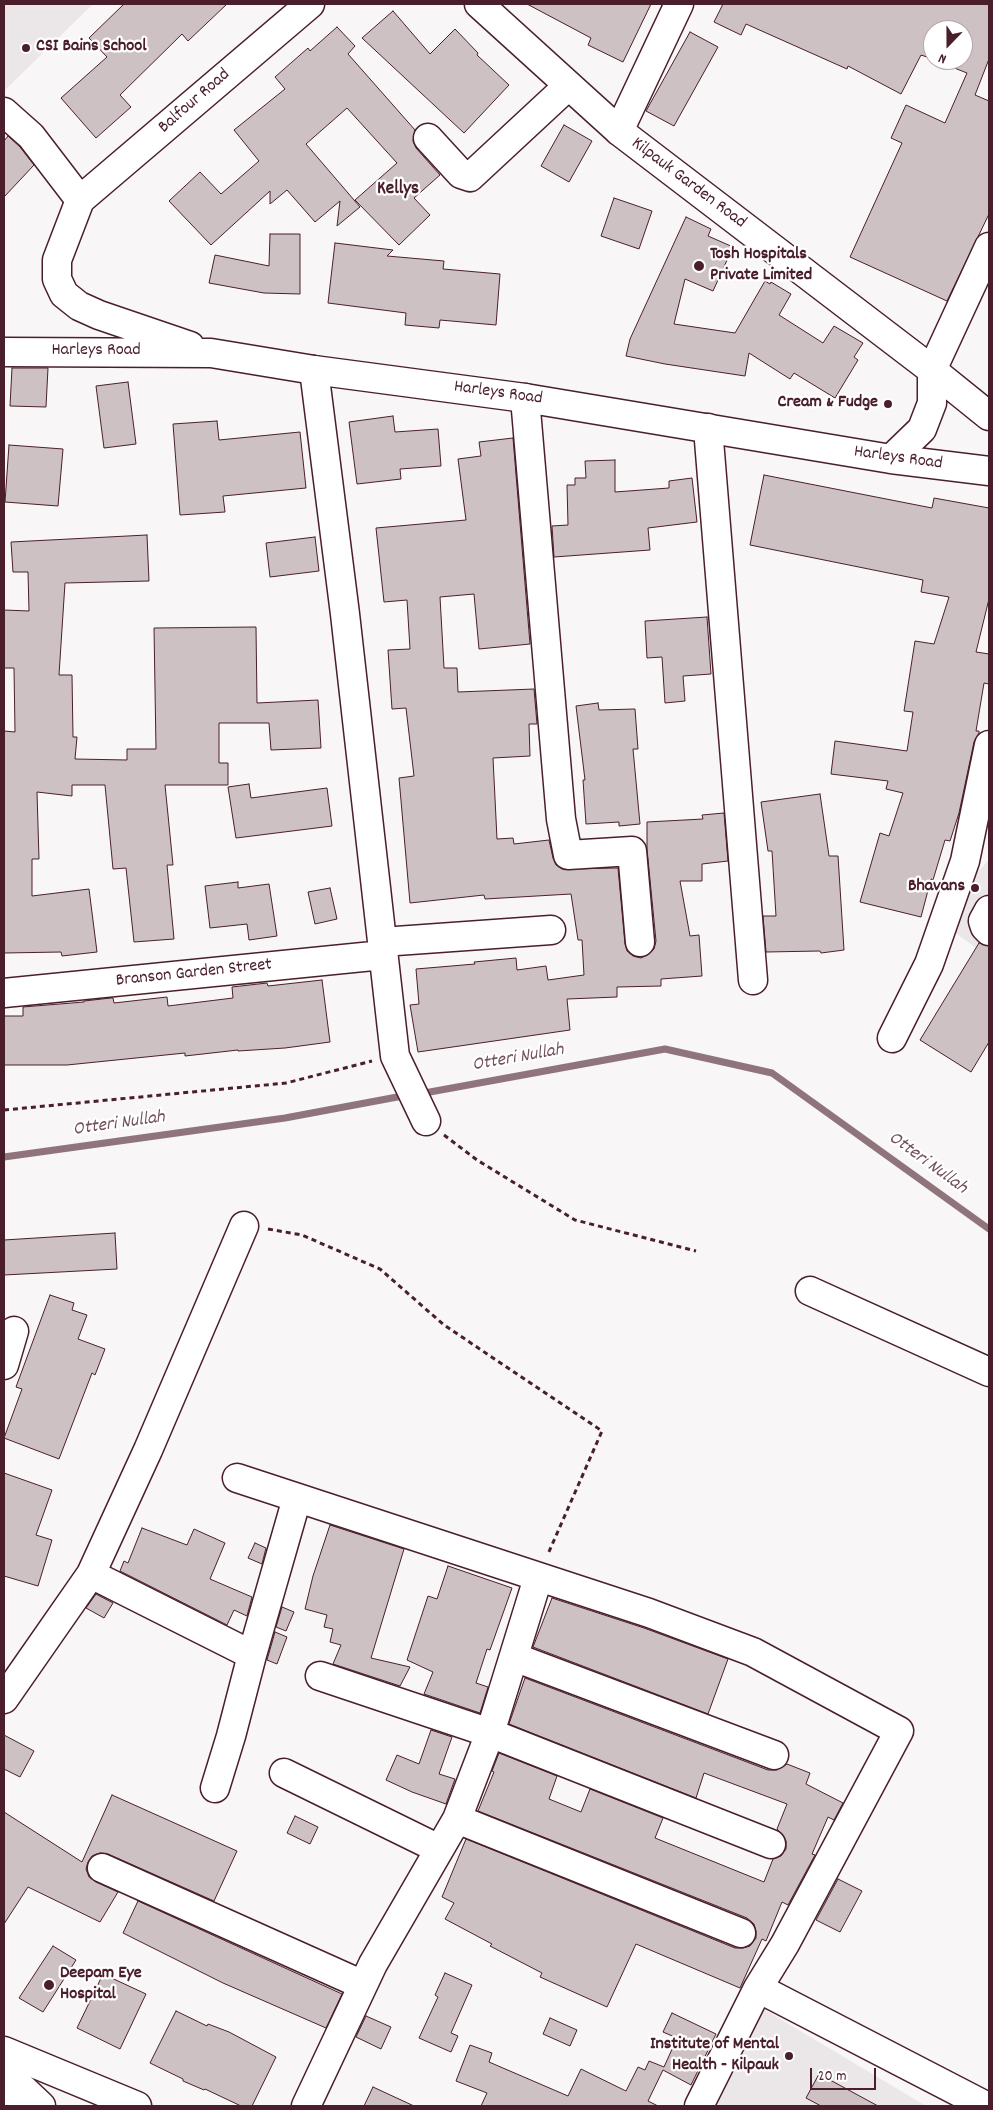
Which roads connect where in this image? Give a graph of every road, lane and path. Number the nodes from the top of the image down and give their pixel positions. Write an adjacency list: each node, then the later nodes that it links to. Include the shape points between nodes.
1 (310, 4): 8 (street, Balfour Road)
2 (478, 4): 4 (street, Kilpauk Garden Road)
3 (679, 4): 6 (street)
4 (568, 86): 6 (street, Kilpauk Garden Road); 7 (street, via 470,177 461,174)
5 (4, 112): 8 (street, via 31,136)
6 (619, 131): 13 (street, Kilpauk Garden Road)
7 (428, 138)
8 (80, 200): 11 (street, via 57,260 57,279 64,294 79,306 99,315)
9 (989, 247): 13 (street)
10 (4, 352): 11 (street, Harleys Road)
11 (210, 353): 12 (street, Harleys Road)
12 (314, 370): 14 (street, Harleys Road); 24 (street)
13 (932, 370): 15 (street, Kilpauk Garden Road); 17 (street, via 932,403 922,429)
14 (525, 398): 16 (street, Harleys Road); 23 (street, via 561,819 568,854 632,851)
15 (989, 416)
16 (708, 428): 17 (street, Harleys Road); 25 (street)
17 (891, 459): 18 (street, Harleys Road)
18 (989, 471)
19 (989, 745): 27 (street, via 966,861 929,964)
20 (989, 910): 22 (street, via 983,921)
21 (551, 930): 24 (street, Branson Garden Street)
22 (989, 931)
23 (640, 942)
24 (383, 949): 26 (street, Branson Garden Street); 28 (street)
25 (753, 980)
26 (4, 993)
27 (892, 1038)
28 (394, 1056): 29 (path, via 286,1083); 30 (street)
29 (4, 1110)
30 (426, 1122): 32 (path, via 477,1160 575,1220)
31 (244, 1226): 39 (street); 40 (path, via 302,1235 380,1269 444,1325 602,1431)
32 (696, 1251)
33 (810, 1291): 36 (street)
34 (14, 1331): 35 (street)
35 (4, 1365)
36 (989, 1372)
37 (237, 1478): 38 (street)
38 (297, 1498): 40 (street); 41 (street)
39 (91, 1574): 41 (street); 44 (street)
40 (538, 1578): 42 (street); 55 (street, via 649,1613 753,1652 899,1731 786,1944)
41 (252, 1655): 48 (street)
42 (514, 1658): 45 (street); 46 (street)
43 (320, 1676): 45 (street)
44 (4, 1699)
45 (490, 1733): 49 (street); 50 (street)
46 (774, 1755)
47 (284, 1772): 51 (street)
48 (215, 1788)
49 (457, 1818): 51 (street); 53 (street)
50 (771, 1844)
51 (438, 1849): 54 (street)
52 (102, 1868): 54 (street)
53 (741, 1933)
54 (363, 1985): 62 (street)
55 (758, 1988): 63 (street); 64 (street)
56 (4, 2051): 61 (street)
57 (4, 2071): 60 (street)
58 (4, 2102): 59 (street)
59 (8, 2106)
60 (41, 2106)
61 (137, 2106)
62 (306, 2106)
63 (699, 2106)
64 (986, 2106)

